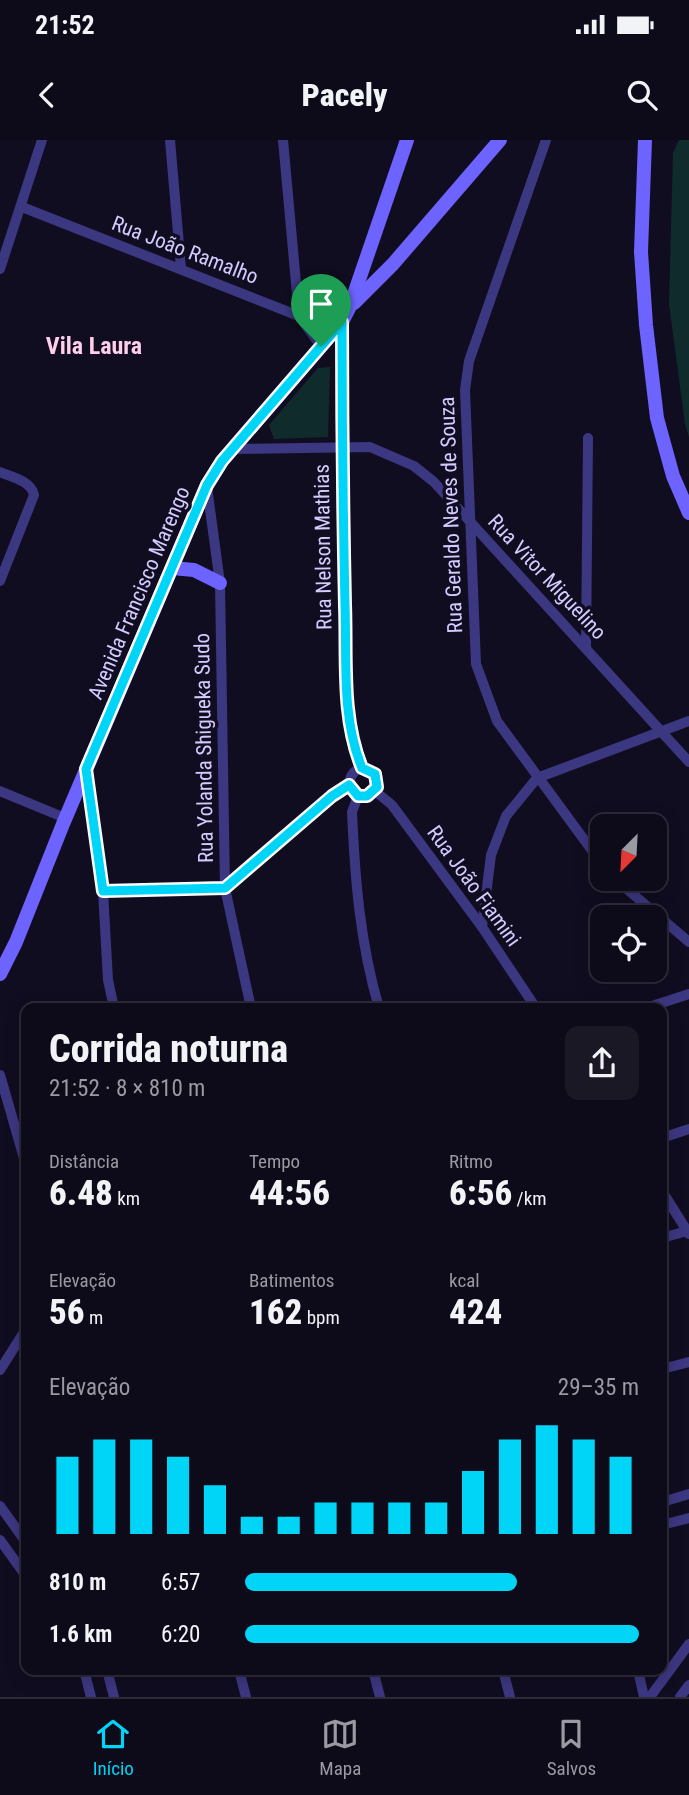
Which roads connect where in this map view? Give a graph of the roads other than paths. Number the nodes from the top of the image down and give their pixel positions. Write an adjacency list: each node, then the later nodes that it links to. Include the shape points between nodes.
1 (42, 140): 8 (street)
2 (170, 140): 9 (street)
3 (283, 140): 12 (street)
4 (500, 140): 11 (main road, via 393,264)
5 (546, 140): 21 (street, Rua Geraldo Neves de Souza, via 469,361 465,390)
6 (645, 140): 20 (main road, via 641,252 649,351 657,418 673,477)
7 (406, 141): 11 (main road, Avenida Francisco Marengo)
8 (22, 207): 9 (street, Rua João Ramalho); 10 (street)
9 (181, 268): 12 (street, Rua João Ramalho)
10 (0, 269)
11 (350, 306): 13 (main road, Avenida Francisco Marengo)
12 (299, 316): 14 (street)
13 (342, 322): 14 (main road, Avenida Francisco Marengo); 16 (street, Rua Nelson Mathias)
14 (321, 346): 17 (main road, Avenida Francisco Marengo)
15 (588, 438): 25 (street)
16 (341, 446): 17 (street, Rua Vitor Miguelino); 21 (street, Rua Vitor Miguelino, via 370,447 414,466); 29 (street, Rua Nelson Mathias, via 348,701)
17 (232, 449): 19 (main road, Avenida Francisco Marengo)
18 (0, 472): 23 (street, via 32,487 33,502)
19 (207, 485): 22 (main road, Avenida Francisco Marengo); 24 (street, Rua Yolanda Shigueka Sudo)
20 (689, 513)
21 (471, 523): 25 (street, Rua Vitor Miguelino); 31 (street, Rua Geraldo Neves de Souza, via 476,664 497,721)
22 (172, 568): 24 (main road, via 194,570); 30 (main road, Avenida Francisco Marengo)
23 (0, 581)
24 (220, 583): 38 (street, Rua Yolanda Shigueka Sudo)
25 (586, 648): 27 (street, Rua Vitor Miguelino)
26 (689, 721): 27 (street)
27 (659, 731): 28 (street, Rua Vitor Miguelino); 31 (street)
28 (689, 762)
29 (362, 768): 32 (street, via 351,776); 34 (street, via 375,774)
30 (86, 769): 36 (main road, Avenida Francisco Marengo); 39 (street)
31 (537, 778): 37 (street, Rua Geraldo Neves de Souza); 41 (street, via 506,816 491,855)
32 (349, 785): 35 (street); 38 (street)
33 (0, 791): 36 (street)
34 (375, 791): 35 (street); 41 (street, Rua João Fiamini, via 391,805)
35 (358, 796): 47 (street, via 352,812 359,924)
36 (65, 818): 43 (main road, Avenida Francisco Marengo)
37 (590, 848)
38 (225, 888): 39 (street); 46 (street, Rua Yolanda Shigueka Sudo)
39 (103, 891): 45 (street, via 105,955)
40 (629, 891): 42 (street)
41 (482, 927): 48 (street, Rua João Fiamini)
42 (689, 942)
43 (0, 974)
44 (689, 995): 49 (street)
45 (113, 1003)
46 (250, 1003)
47 (378, 1003)
48 (533, 1003)
49 (663, 1003)
50 (0, 1075): 53 (street)
51 (689, 1129): 52 (street)
52 (667, 1136)
53 (21, 1148)
54 (667, 1199): 55 (street)
55 (688, 1232): 56 (street)
56 (667, 1237)
57 (21, 1337): 60 (street)
58 (689, 1362): 59 (street)
59 (667, 1368)
60 (0, 1370)
61 (689, 1494): 62 (street)
62 (667, 1501)
63 (0, 1506): 66 (street)
64 (689, 1518): 65 (street)
65 (667, 1524)
66 (21, 1535)
67 (0, 1540): 68 (street)
68 (21, 1569)
69 (689, 1644): 70 (street)
70 (667, 1674)
71 (86, 1675): 79 (street)
72 (108, 1675): 80 (street)
73 (240, 1675): 81 (street)
74 (374, 1675): 82 (street)
75 (504, 1675): 83 (street)
76 (639, 1675): 84 (street)
77 (666, 1675): 85 (street)
78 (689, 1685): 86 (street)
79 (91, 1697)
80 (114, 1697)
81 (246, 1697)
82 (380, 1697)
83 (510, 1697)
84 (644, 1697)
85 (650, 1697)
86 (680, 1697)

